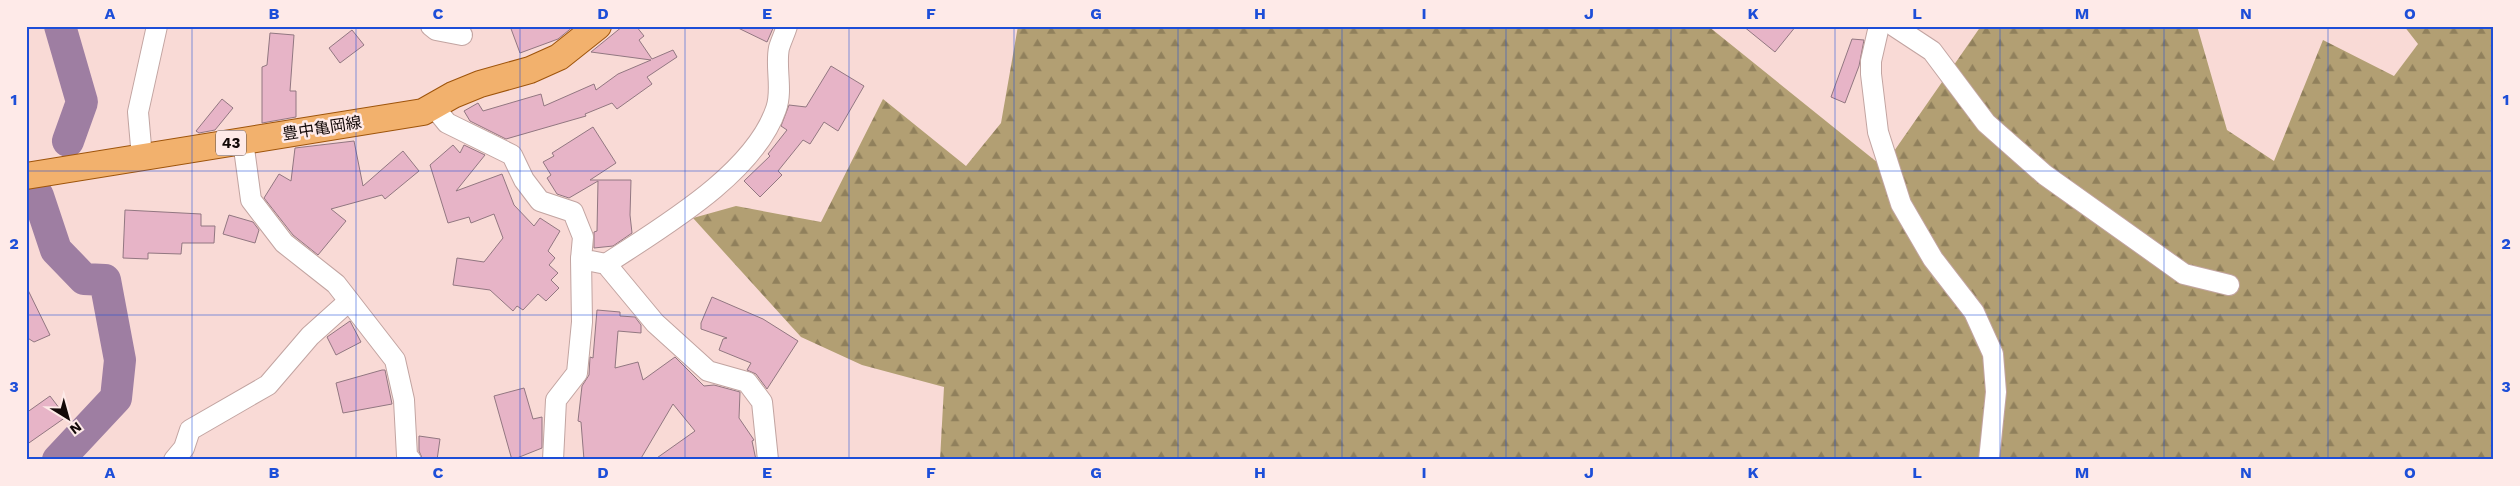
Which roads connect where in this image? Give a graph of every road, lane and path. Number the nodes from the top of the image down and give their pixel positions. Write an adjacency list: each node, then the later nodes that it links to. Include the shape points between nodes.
1 (157, 26): 10 (street, via 138,112)
2 (431, 26): 7 (street)
3 (598, 26): 8 (main road, 豊中亀岡線 / 43, via 558,57 530,70 480,84)
4 (787, 26): 13 (street, via 779,48 777,108 759,143 728,176 679,216)
5 (1879, 26): 20 (street, via 1871,61 1878,132 1901,204 1933,259 1974,312 1993,354 1996,392)
6 (1894, 26): 14 (street, via 1932,51 1986,123 2044,175 2184,274)
7 (462, 35)
8 (434, 107): 9 (main road, 豊中亀岡線 / 43, via 423,112); 12 (street, via 447,123 512,155 524,180 540,201 573,212 582,237)
9 (243, 141): 10 (main road, 豊中亀岡線 / 43); 15 (street, via 251,200 284,243 336,284)
10 (142, 158): 11 (main road, 豊中亀岡線 / 43)
11 (26, 176)
12 (581, 259): 13 (street); 16 (street, via 582,322 577,373 556,400)
13 (606, 264): 19 (street, via 655,323 708,371 747,382 762,402)
14 (2230, 285)
15 (349, 301): 17 (street, via 310,336 268,385 190,430 184,448); 18 (street, via 395,360 404,400 407,456)
16 (549, 457)
17 (174, 460)
18 (411, 460)
19 (768, 460)
20 (1989, 460)

